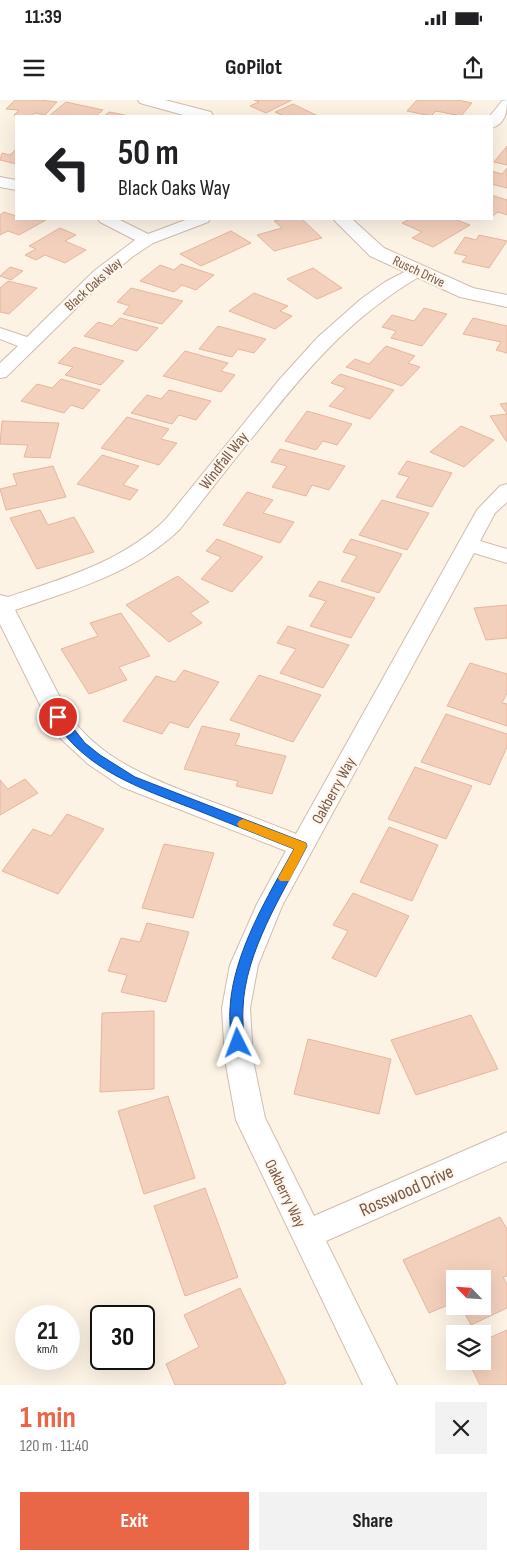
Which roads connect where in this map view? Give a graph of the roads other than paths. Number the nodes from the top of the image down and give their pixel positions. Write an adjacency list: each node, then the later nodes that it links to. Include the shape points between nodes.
1 (146, 100): 3 (street)
2 (507, 104): 4 (street)
3 (201, 115)
4 (493, 122)
5 (0, 182): 6 (street)
6 (15, 185)
7 (108, 220): 10 (street)
8 (199, 220): 10 (street, Black Oaks Way)
9 (346, 220): 11 (street, Rusch Drive, via 377,252)
10 (147, 240): 14 (street, Black Oaks Way, via 100,275)
11 (416, 271): 12 (street, Rusch Drive, via 467,293); 19 (street, Windfall Way, via 355,313 314,349 173,524 150,544 97,572)
12 (507, 301)
13 (0, 333): 14 (street)
14 (30, 344): 15 (street, Black Oaks Way)
15 (0, 373)
16 (507, 490): 17 (street, Oakberry Way, via 487,510)
17 (469, 545): 18 (street); 20 (street, Oakberry Way)
18 (507, 556)
19 (1, 604): 20 (street, via 58,717 81,746 131,780)
20 (301, 846): 22 (street, Oakberry Way, via 270,904 244,965 236,1008 239,1060 251,1120)
21 (507, 1146): 22 (street, Rosswood Drive)
22 (306, 1235): 23 (street, Oakberry Way)
23 (380, 1385)

